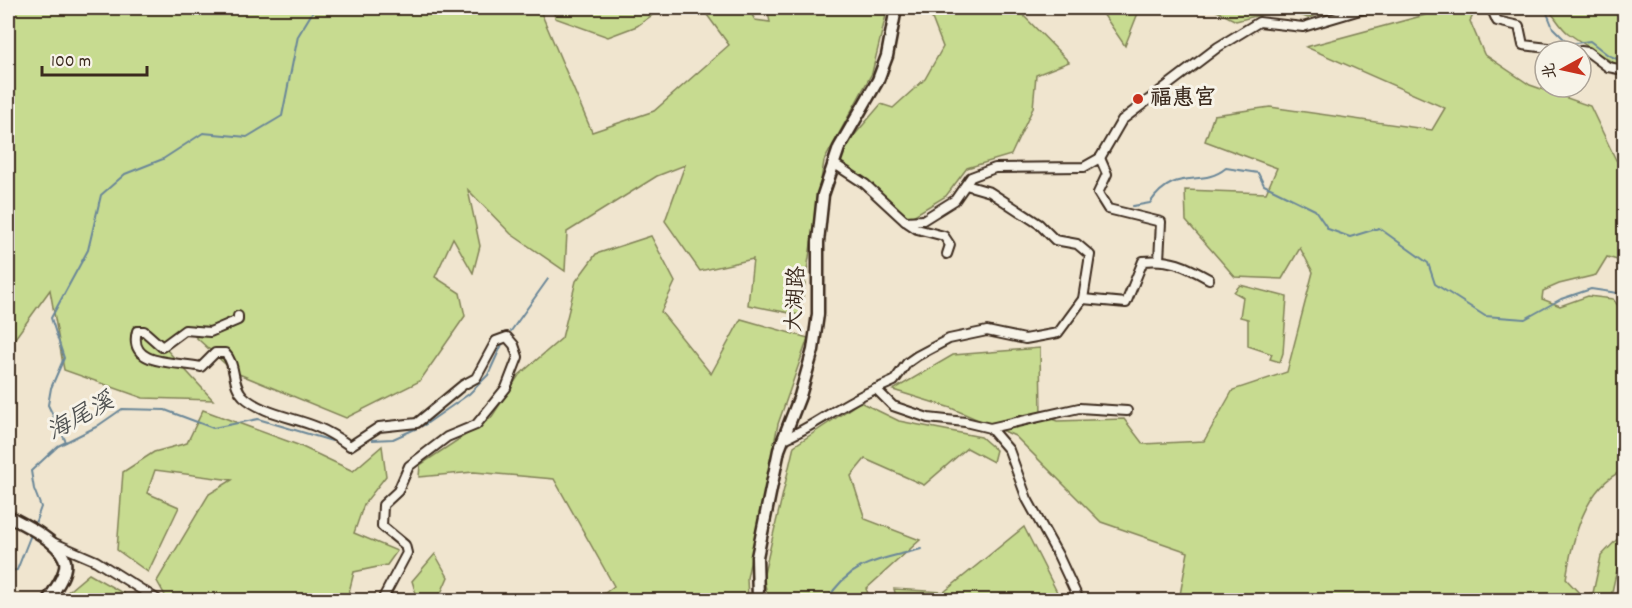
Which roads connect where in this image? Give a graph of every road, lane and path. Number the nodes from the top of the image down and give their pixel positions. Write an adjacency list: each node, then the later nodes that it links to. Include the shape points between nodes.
1 (896, 8): 8 (street, 大湖路, via 878,80)
2 (1367, 8): 7 (street, via 1303,27 1259,22 1218,47 1122,120)
3 (1493, 12): 4 (street, via 1497,21 1519,26 1523,45)
4 (1533, 46)
5 (1593, 56): 6 (street, via 1608,67)
6 (1624, 70)
7 (1100, 158): 9 (street, via 1084,167 995,168 971,177); 12 (street, via 1107,174 1098,193 1108,210 1161,222)
8 (833, 163): 10 (street, via 865,184); 19 (street, 大湖路, via 823,195 818,242 819,314 813,350)
9 (966, 185): 10 (street, via 955,200 923,220); 14 (street, via 990,192 1039,224 1055,240 1077,244 1090,255)
10 (905, 221): 11 (street, via 917,229 944,236 950,245)
11 (947, 254)
12 (1159, 260): 13 (street, via 1180,262); 14 (street, via 1143,261 1126,303)
13 (1209, 279)
14 (1083, 299): 16 (street, via 1058,333 1025,339 987,332 949,339 907,363 894,381)
15 (238, 316): 24 (street, via 234,323 210,332 181,331 162,347 144,331 137,331 137,342 148,359 201,367 215,353 225,353 244,397 350,446 380,427 417,423 476,378 496,341 507,337 514,345 518,357 506,388 476,424 447,437 409,466 398,491 383,505 382,526 405,545 407,553)
16 (876, 389): 18 (street, via 893,406 928,418); 19 (street)
17 (1127, 411): 18 (street, via 1080,408)
18 (990, 428): 26 (street, via 1009,450 1027,499)
19 (784, 439): 25 (street, 大湖路, via 758,558)
20 (8, 516): 21 (street)
21 (51, 542): 22 (street, via 64,558 65,571); 23 (street, via 96,561)
22 (48, 600)
23 (158, 600)
24 (382, 600)
25 (758, 600)
26 (1079, 600)

